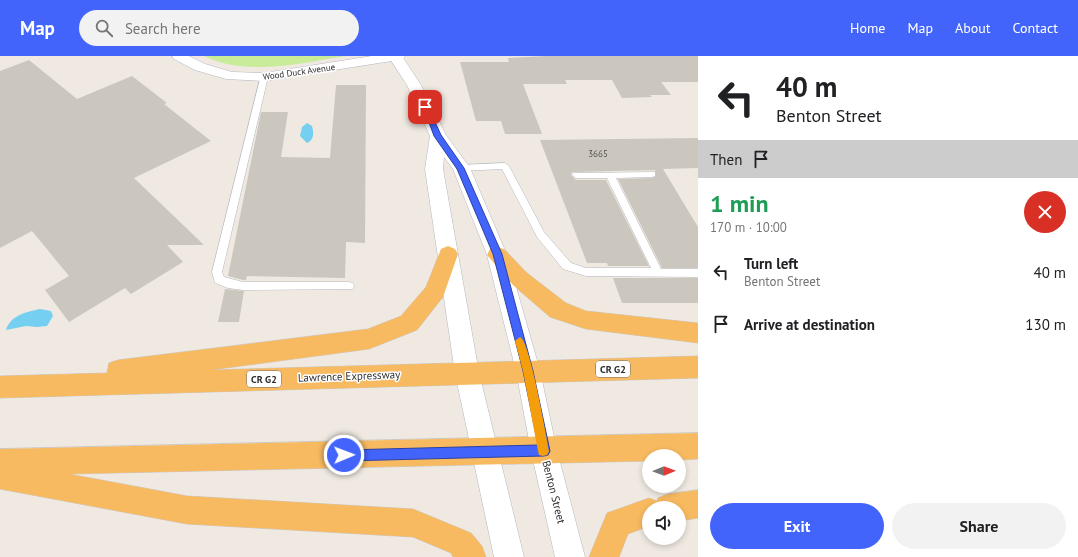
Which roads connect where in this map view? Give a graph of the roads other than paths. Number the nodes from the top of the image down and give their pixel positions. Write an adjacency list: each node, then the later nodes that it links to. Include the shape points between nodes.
1 (179, 56): 3 (street, Wood Duck Avenue, via 200,67 231,76)
2 (396, 56): 3 (street, Wood Duck Avenue); 4 (street, Benton Street, via 414,85)
3 (264, 77): 13 (lane, via 217,272 219,280 243,286)
4 (438, 136): 5 (street, Benton Street); 9 (street, via 434,169)
5 (461, 168): 10 (street, Benton Street); 11 (lane, via 505,166 540,234 567,266 586,272)
6 (652, 174): 8 (lane)
7 (576, 175): 8 (lane)
8 (610, 175): 11 (lane)
9 (448, 254): 17 (street); 18 (highway, via 435,291 409,323 369,340)
10 (497, 254): 14 (highway, via 520,279 558,310 586,320); 16 (street, Benton Street)
11 (658, 273): 12 (lane)
12 (698, 273)
13 (349, 286)
14 (698, 332)
15 (698, 367): 16 (highway, Lawrence Expressway / CR G2)
16 (528, 371): 17 (highway, Lawrence Expressway / CR G2); 20 (street, Benton Street)
17 (467, 373): 18 (highway, Lawrence Expressway / CR G2); 21 (street)
18 (0, 387)
19 (698, 446): 20 (highway)
20 (544, 451): 21 (highway); 29 (street, Benton Street)
21 (486, 452): 22 (highway); 28 (street)
22 (0, 462)
23 (0, 475): 27 (highway, via 187,510 413,523 461,543)
24 (698, 504): 25 (highway)
25 (686, 506)
26 (642, 514): 30 (highway, via 617,523)
27 (471, 557)
28 (509, 557)
29 (570, 557)
30 (604, 557)

